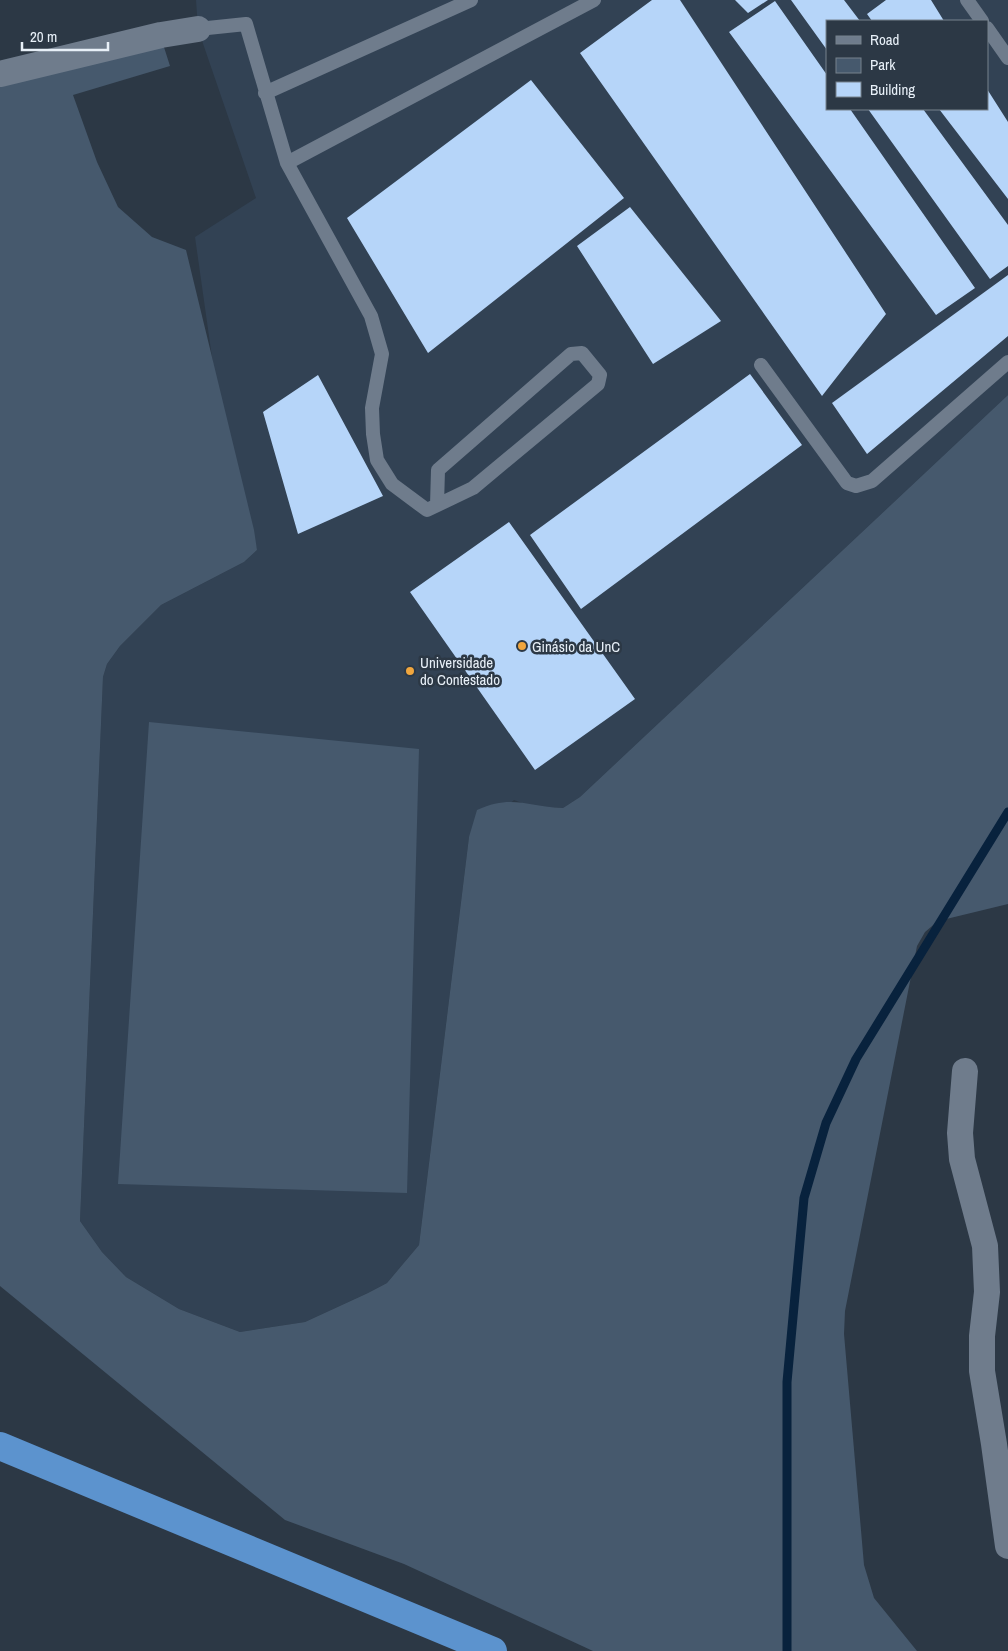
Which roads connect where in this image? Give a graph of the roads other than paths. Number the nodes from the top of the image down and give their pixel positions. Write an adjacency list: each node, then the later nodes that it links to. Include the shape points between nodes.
1 (472, 0): 9 (lane)
2 (594, 0): 10 (lane)
3 (967, 0): 4 (lane)
4 (981, 20)
5 (988, 29): 7 (lane)
6 (198, 30): 8 (street, via 161,35); 9 (lane, via 246,24)
7 (1008, 58)
8 (0, 74)
9 (265, 93): 10 (lane)
10 (287, 164): 13 (lane, via 371,316 382,354 372,408 377,460 392,484 415,502 427,510)
11 (1008, 362): 12 (lane, via 872,481 856,486 847,483)
12 (761, 365)
13 (437, 505): 13 (lane, via 473,488 598,384 600,375 582,353 571,354 438,470)
14 (965, 1071): 16 (street, via 960,1133 962,1159 984,1246 987,1292 982,1371)
15 (0, 1446): 17 (highway)
16 (1008, 1546)
17 (493, 1651)

